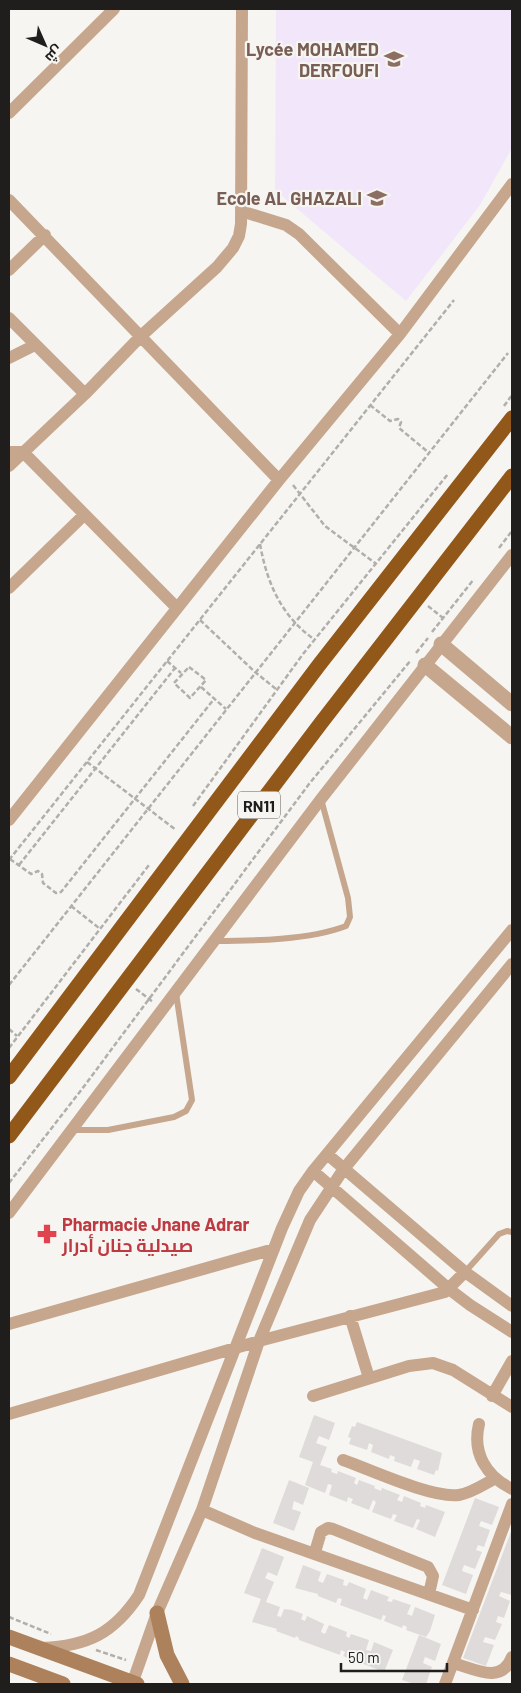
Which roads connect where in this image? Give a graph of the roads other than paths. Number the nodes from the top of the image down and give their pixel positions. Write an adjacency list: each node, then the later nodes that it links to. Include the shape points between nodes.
1 (114, 9): 3 (street)
2 (242, 9): 6 (street)
3 (9, 113)
4 (512, 184): 10 (street)
5 (9, 200): 7 (street)
6 (241, 211): 10 (street, via 286,225 299,234); 11 (street, via 239,236 233,248 217,267)
7 (45, 235): 8 (street); 11 (street)
8 (9, 270)
9 (9, 318): 12 (street)
10 (400, 334): 20 (street)
11 (141, 336): 14 (street); 20 (street)
12 (35, 345): 13 (street); 14 (street)
13 (9, 358)
14 (85, 394): 17 (street)
15 (512, 418): 35 (highway, RN11, via 319,664)
16 (9, 452): 17 (street)
17 (23, 452): 18 (street); 21 (street)
18 (9, 466)
19 (512, 476): 37 (highway, RN11)
20 (282, 477): 24 (street)
21 (84, 515): 23 (street); 24 (street)
22 (512, 555): 25 (street)
23 (9, 588)
24 (178, 608): 30 (street)
25 (441, 644): 26 (street); 27 (street)
26 (425, 665): 28 (street); 29 (street)
27 (512, 704)
28 (512, 737)
29 (321, 799): 32 (street); 32 (lane, via 348,898 350,917 346,926 321,933)
30 (9, 820)
31 (512, 930): 38 (street)
32 (213, 941): 34 (street)
33 (512, 964): 40 (street)
34 (175, 992): 36 (street); 36 (lane, via 192,1100 186,1111 174,1117 108,1130)
35 (9, 1077)
36 (71, 1130): 42 (street)
37 (9, 1136)
38 (327, 1154): 39 (street); 40 (street)
39 (313, 1170): 41 (street); 44 (street, via 299,1191)
40 (344, 1170): 41 (street); 45 (street)
41 (330, 1187): 46 (street); 51 (street, via 302,1236)
42 (9, 1213)
43 (512, 1232): 45 (lane, via 499,1234)
44 (274, 1249): 49 (street); 52 (street)
45 (465, 1272): 46 (street); 47 (street)
46 (450, 1289): 48 (street); 50 (street)
47 (512, 1306): 50 (street)
48 (350, 1316): 51 (street); 54 (street)
49 (9, 1324)
50 (507, 1329)
51 (259, 1341): 52 (street); 64 (street)
52 (234, 1350): 58 (street); 70 (street, via 139,1595 128,1612 96,1637 78,1644)
53 (512, 1361): 56 (street)
54 (370, 1378): 55 (street); 56 (street, via 409,1366 433,1363 453,1370)
55 (314, 1396)
56 (492, 1396): 57 (street)
57 (512, 1407)
58 (9, 1414)
59 (479, 1424): 61 (street, via 477,1445 480,1457)
60 (343, 1460): 61 (street, via 445,1494 470,1492)
61 (494, 1479): 62 (street)
62 (512, 1489)
63 (512, 1504): 67 (street)
64 (202, 1510): 65 (street, via 255,1533); 68 (street)
65 (314, 1552): 66 (street); 66 (street, via 321,1532 333,1529 428,1567 433,1576)
66 (429, 1594): 67 (street)
67 (473, 1610): 72 (street)
68 (157, 1613): 76 (street); 77 (main road, via 167,1656)
69 (9, 1637): 70 (main road)
70 (39, 1648): 76 (main road)
71 (512, 1657): 74 (street)
72 (453, 1663): 74 (street); 78 (street)
73 (9, 1664): 75 (main road)
74 (506, 1675)
75 (63, 1684)
76 (134, 1684)
77 (182, 1684)
78 (445, 1684)

